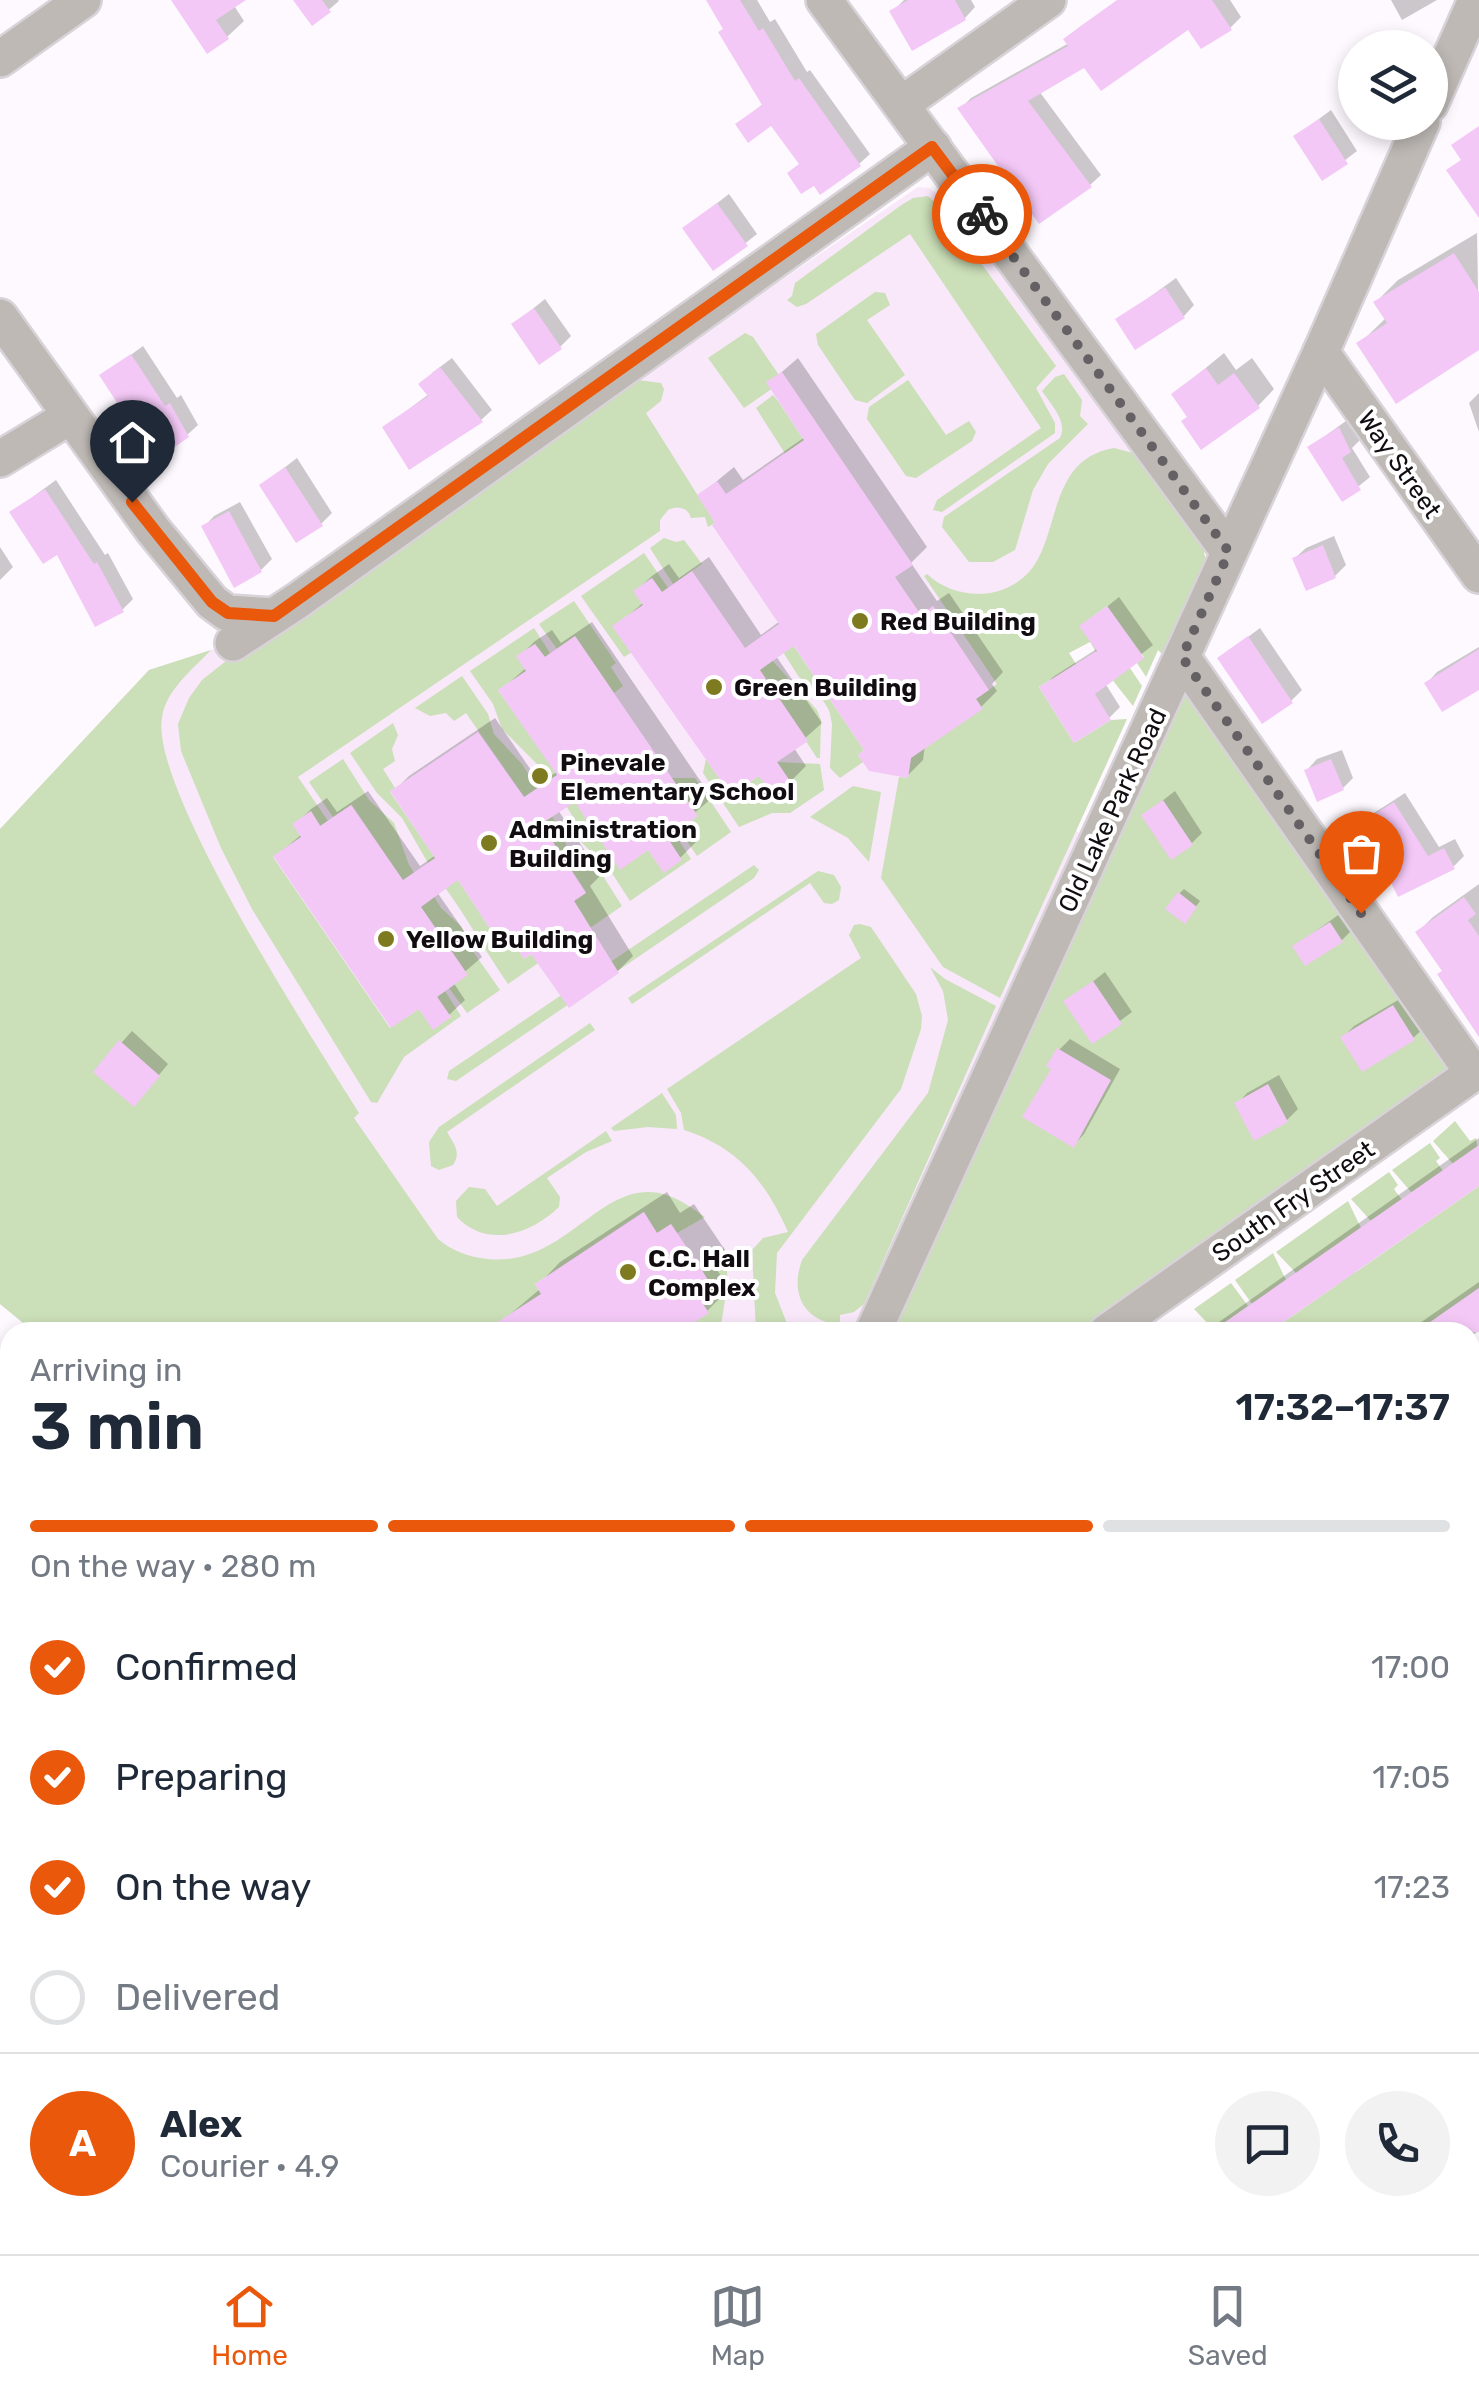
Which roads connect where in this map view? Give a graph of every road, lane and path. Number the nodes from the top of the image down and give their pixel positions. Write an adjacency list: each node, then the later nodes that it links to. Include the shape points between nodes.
1 (82, 0): 6 (street)
2 (824, 0): 8 (street)
3 (1048, 0): 8 (street)
4 (1476, 0): 5 (street)
5 (1469, 49): 7 (street)
6 (0, 58)
7 (1448, 79)
8 (902, 104): 10 (street)
9 (1414, 140): 12 (street, Old Lake Park Road)
10 (932, 147): 15 (street); 17 (street)
11 (0, 317): 13 (street)
12 (1321, 352): 15 (street, Old Lake Park Road); 16 (street, Way Street)
13 (70, 417): 14 (street); 17 (street, via 212,602 228,613)
14 (0, 459)
15 (1229, 552): 19 (street, Old Lake Park Road)
16 (1479, 575)
17 (274, 616): 18 (street)
18 (233, 643)
19 (1182, 657): 20 (street); 21 (street, Old Lake Park Road)
20 (1476, 1071): 22 (street, South Fry Street)
21 (878, 1322)
22 (1121, 1322)

